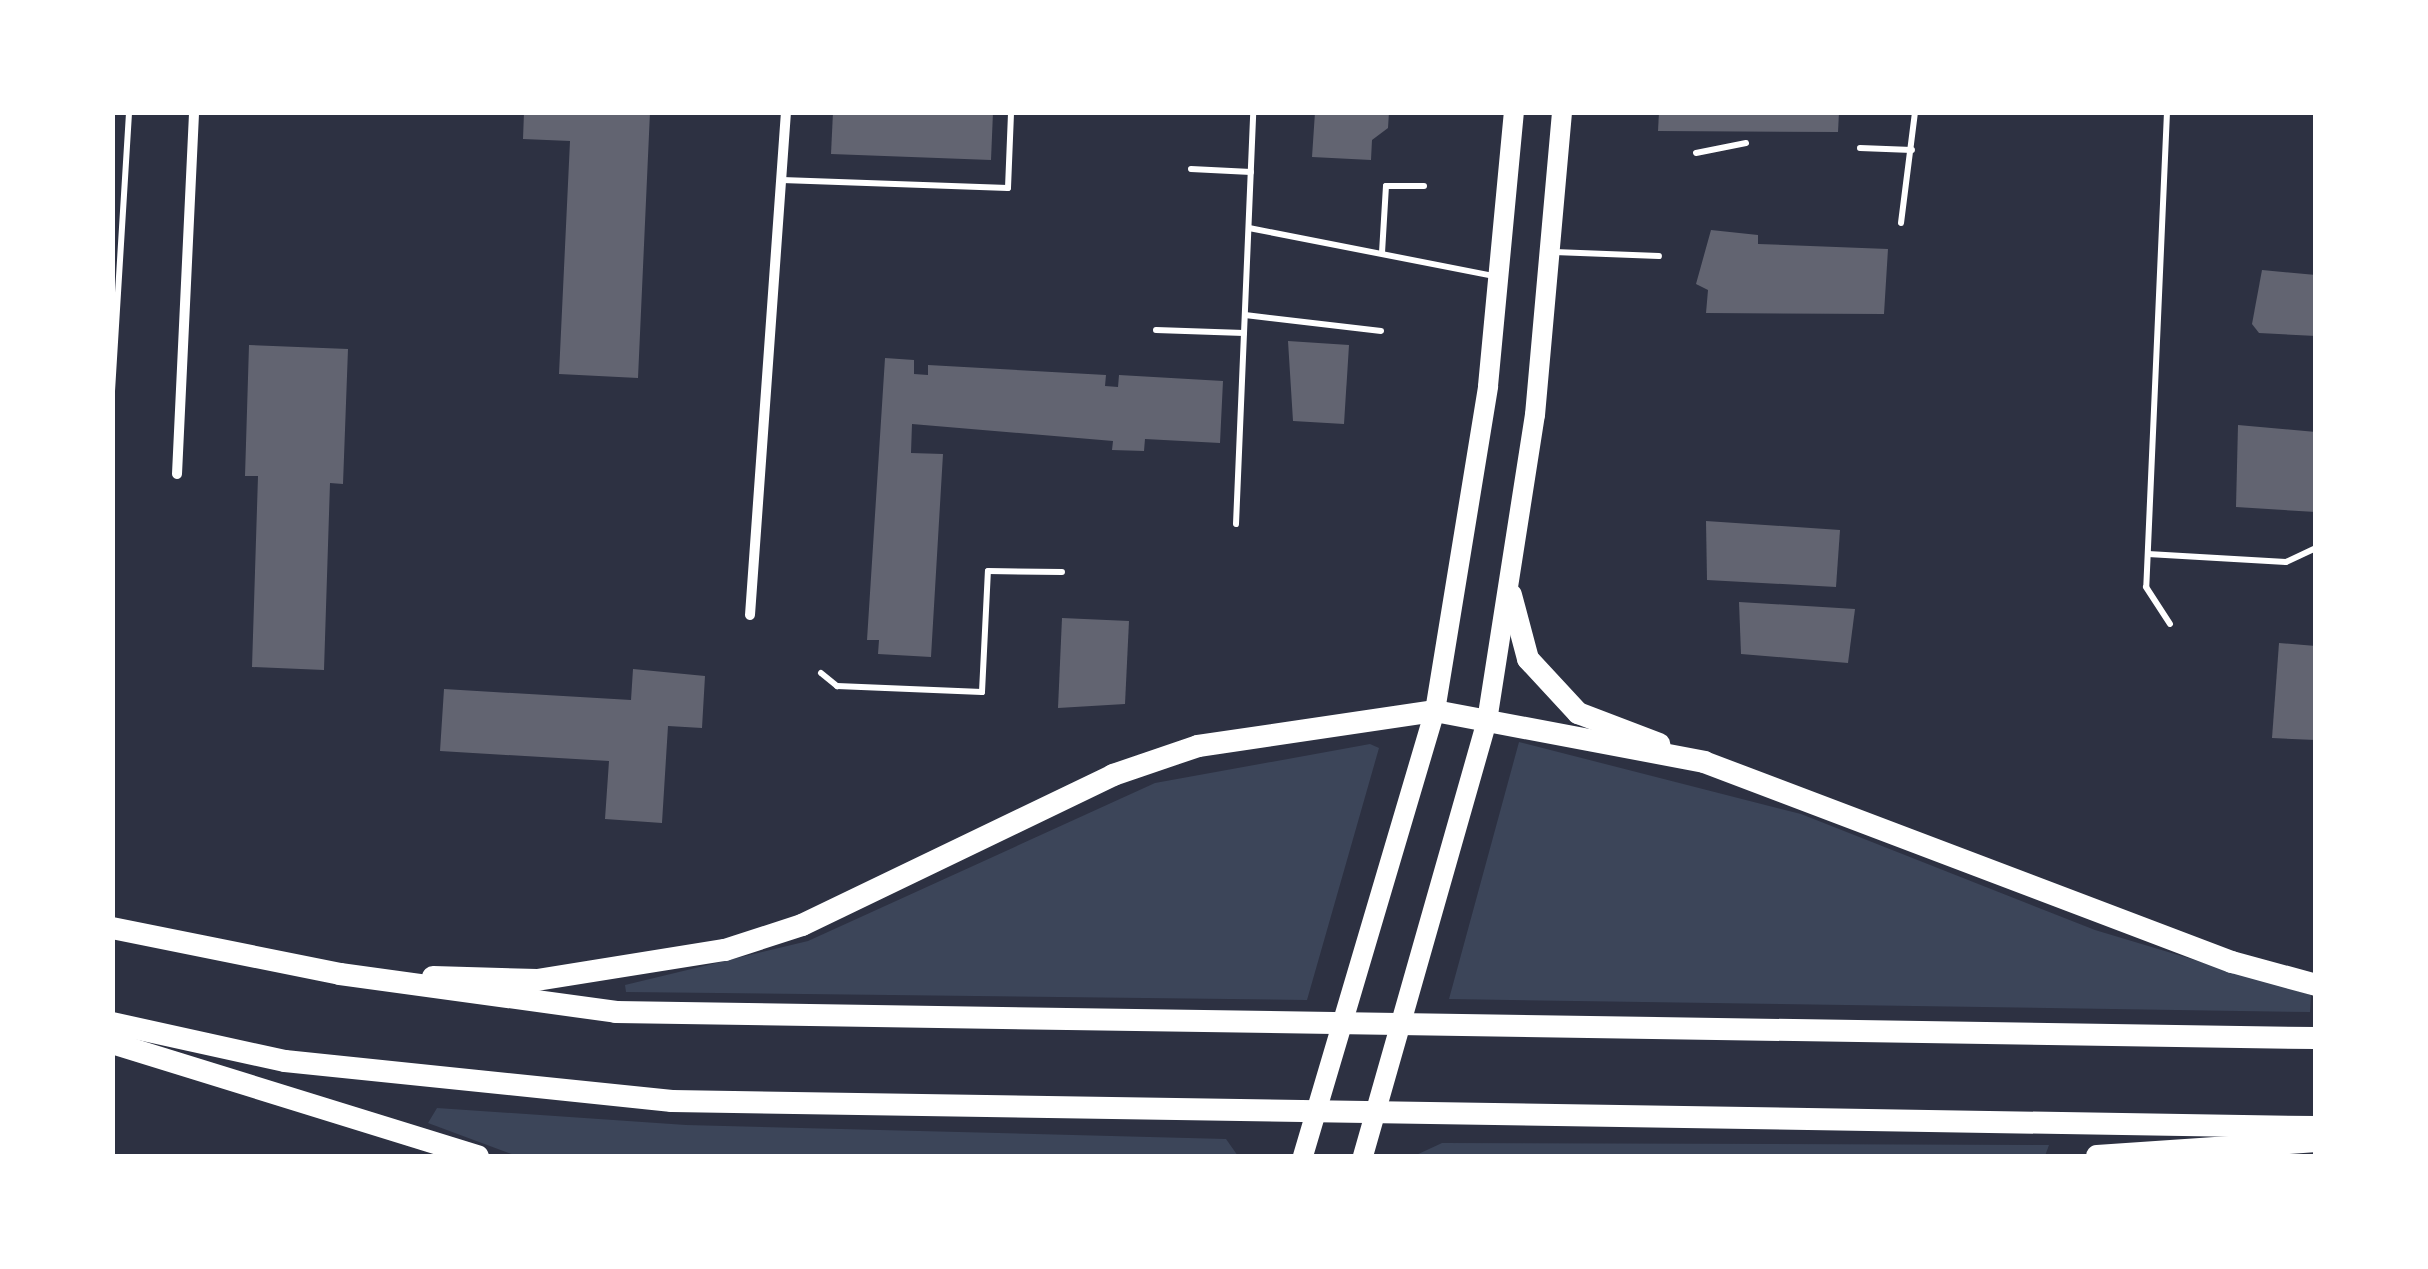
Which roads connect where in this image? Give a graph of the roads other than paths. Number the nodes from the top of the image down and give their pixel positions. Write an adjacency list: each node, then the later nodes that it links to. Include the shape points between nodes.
1 (128, 112): 28 (lane)
2 (194, 112): 29 (street)
3 (786, 112): 16 (street)
4 (1011, 112): 16 (lane, via 1008,188)
5 (1254, 112): 15 (lane)
6 (1514, 112): 23 (highway)
7 (1562, 112): 20 (highway)
8 (1915, 112): 12 (lane)
9 (2167, 112): 32 (lane)
10 (1746, 143): 13 (lane)
11 (1860, 148): 12 (lane)
12 (1912, 150): 18 (lane)
13 (1696, 153)
14 (1191, 169): 15 (lane)
15 (1252, 172): 19 (lane)
16 (781, 180): 35 (street)
17 (1424, 186): 21 (lane, via 1386,186)
18 (1901, 223)
19 (1249, 228): 21 (lane); 24 (lane)
20 (1553, 252): 22 (lane); 34 (highway)
21 (1382, 253): 23 (lane)
22 (1659, 256)
23 (1500, 277): 38 (highway)
24 (1245, 315): 26 (lane); 27 (lane)
25 (1156, 330): 27 (lane)
26 (1381, 331)
27 (1244, 334): 30 (lane)
28 (112, 391)
29 (177, 474)
30 (1236, 524)
31 (2316, 548): 32 (lane, via 2286,562)
32 (2148, 554): 36 (lane, via 2146,587)
33 (1062, 572): 37 (lane, via 988,571 982,692 837,686)
34 (1510, 594): 39 (highway); 40 (highway, via 1528,659 1578,713)
35 (750, 614)
36 (2170, 624)
37 (821, 674)
38 (1436, 710): 39 (highway); 42 (highway, via 1232,740 1147,763 802,925 709,953 538,980); 50 (highway)
39 (1487, 721): 40 (highway); 51 (highway)
40 (1704, 762): 43 (highway, via 2232,962)
41 (112, 928): 42 (highway)
42 (340, 974): 45 (highway, via 616,1012)
43 (2316, 985)
44 (112, 1024): 47 (highway, via 284,1060 486,1088 672,1101)
45 (2316, 1038)
46 (112, 1043): 49 (highway)
47 (2316, 1126)
48 (2316, 1141): 52 (highway)
49 (478, 1156)
50 (1304, 1156)
51 (1363, 1156)
52 (2096, 1156)

